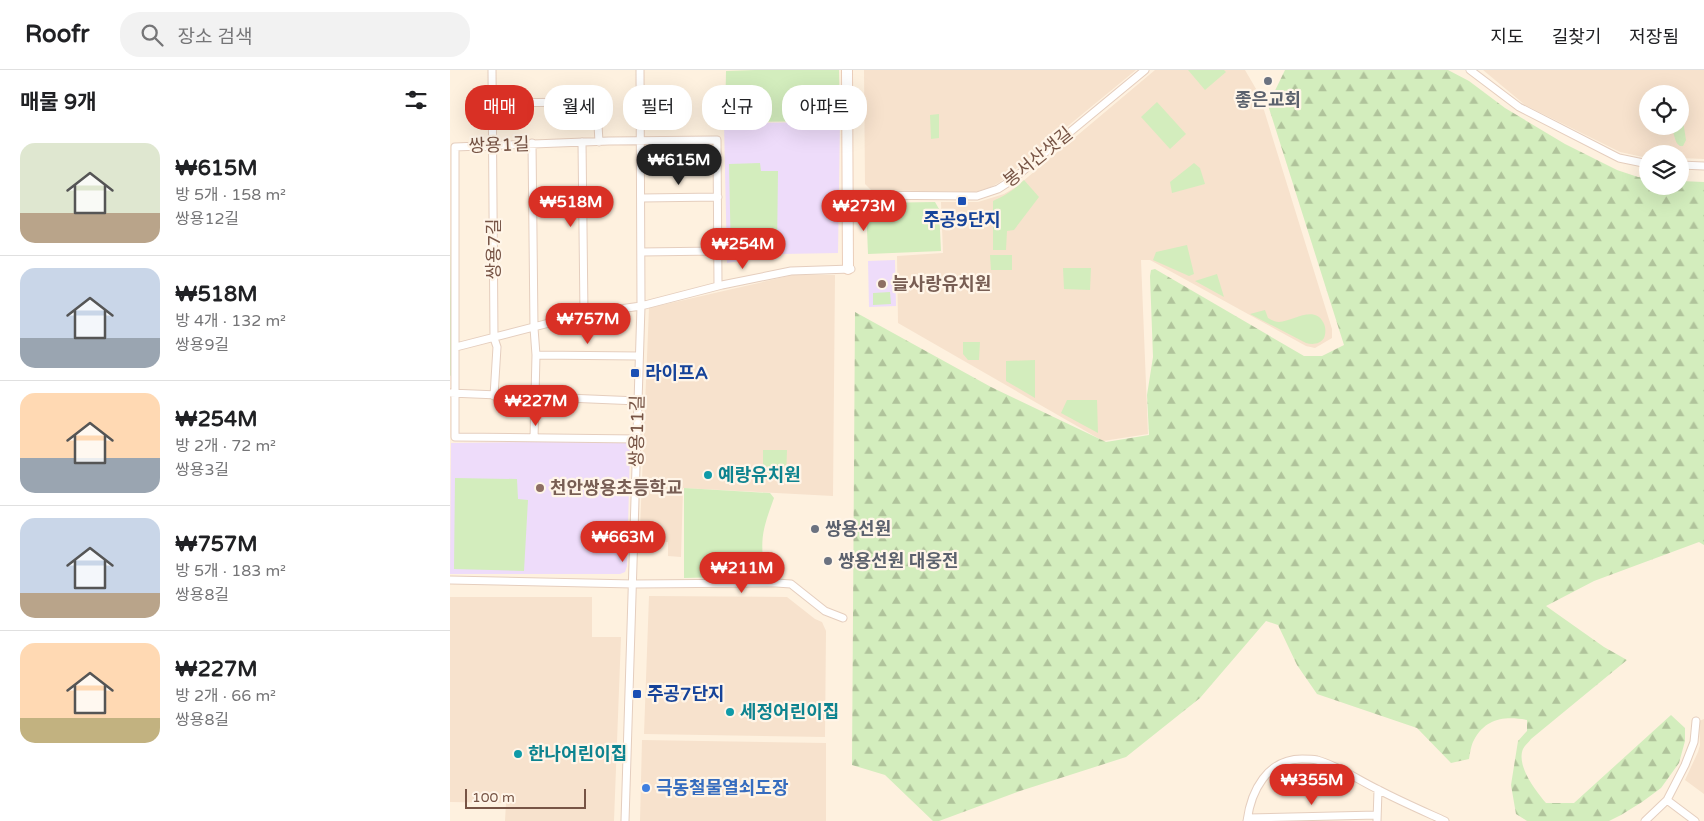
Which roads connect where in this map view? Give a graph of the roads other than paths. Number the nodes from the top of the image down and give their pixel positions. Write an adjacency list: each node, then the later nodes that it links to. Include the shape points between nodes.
1 (492, 70): 6 (street, 쌍용7길)
2 (640, 70): 9 (street, 쌍용11길)
3 (849, 70): 17 (street); 22 (street)
4 (1145, 70): 17 (street, 봉서산샛길, via 998,189 977,196)
5 (1470, 70): 14 (street, via 1519,108 1619,158)
6 (492, 85)
7 (534, 103): 11 (street, via 592,102 598,108)
8 (493, 130): 13 (street, 쌍용7길)
9 (640, 141): 11 (street, 쌍용1길); 18 (street, 쌍용1길, via 717,140); 19 (street, 쌍용11길)
10 (582, 142): 11 (street, 쌍용1길); 12 (street, 쌍용1길); 25 (street)
11 (598, 142)
12 (532, 143): 13 (street, 쌍용1길); 26 (street)
13 (493, 144): 27 (street, 쌍용7길); 28 (street, 쌍용1길, via 455,147)
14 (1639, 162)
15 (1689, 165): 16 (street)
16 (1704, 166)
17 (852, 195): 22 (street)
18 (718, 197): 19 (street); 20 (street)
19 (642, 198): 21 (street, 쌍용11길)
20 (718, 251): 21 (street); 23 (street)
21 (642, 252): 24 (street, 쌍용11길)
22 (849, 269): 23 (street, via 791,272)
23 (718, 286): 24 (street)
24 (641, 306): 25 (street); 30 (street, 쌍용11길)
25 (584, 314): 26 (street)
26 (534, 328): 27 (street); 29 (street)
27 (494, 338): 28 (street); 32 (street, 쌍용7길, via 497,347)
28 (456, 347): 31 (street, 쌍용1길)
29 (536, 355): 30 (street); 33 (street)
30 (639, 356): 34 (street, 쌍용11길)
31 (453, 394): 32 (street); 35 (street, 쌍용1길, via 455,437)
32 (494, 396): 33 (street)
33 (534, 397): 34 (street); 35 (street)
34 (638, 401): 36 (street, 쌍용11길)
35 (534, 438): 36 (street)
36 (637, 439): 38 (street, 쌍용11길)
37 (450, 580): 38 (street)
38 (633, 584): 39 (street, via 791,584 825,611); 45 (street, 쌍용11길)
39 (843, 618)
40 (1696, 721): 42 (street, via 1694,742)
41 (1378, 790): 43 (street); 44 (street, via 1315,759 1295,759 1266,773 1249,805); 46 (street)
42 (1668, 800): 47 (street); 48 (street)
43 (1377, 818): 44 (street)
44 (1248, 819)
45 (625, 821)
46 (1443, 821)
47 (1645, 821)
48 (1695, 821)

